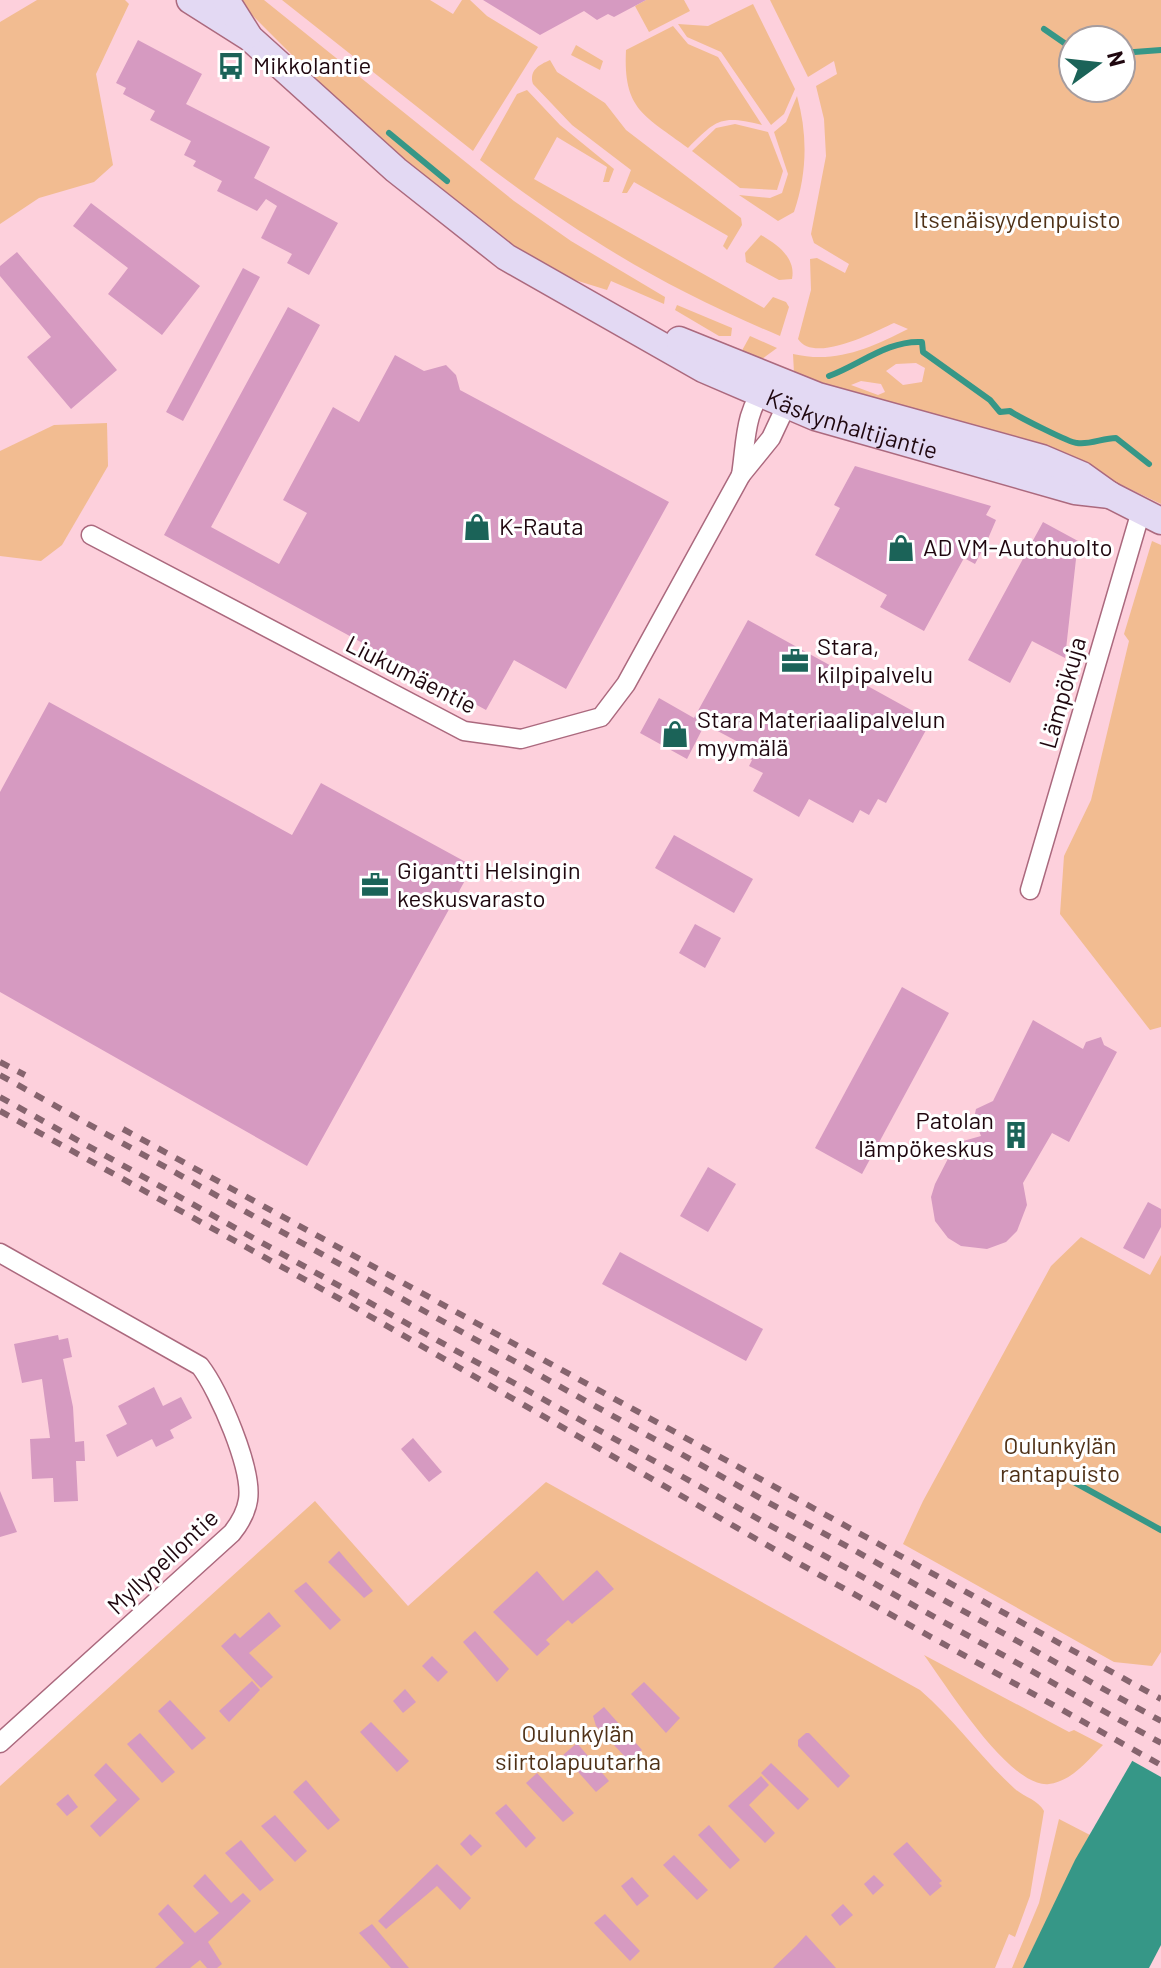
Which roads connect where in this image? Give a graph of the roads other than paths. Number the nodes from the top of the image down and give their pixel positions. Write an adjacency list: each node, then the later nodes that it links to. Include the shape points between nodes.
1 (190, 0): 3 (main road, Käskynhaltijantie)
2 (226, 0): 3 (main road, Käskynhaltijantie)
3 (250, 38): 4 (main road, Käskynhaltijantie, via 396,170 506,257 608,313)
4 (766, 387): 5 (main road, Käskynhaltijantie); 6 (street, Liukumäentie, via 750,412); 7 (main road, Käskynhaltijantie, via 818,396 1042,458 1082,475)
5 (786, 406): 6 (street, Liukumäentie, via 771,438); 7 (main road, Käskynhaltijantie, via 1075,491)
6 (741, 475): 9 (street, Liukumäentie, via 626,684 601,717 521,739 464,731 433,717)
7 (1110, 495): 8 (main road, Käskynhaltijantie)
8 (1151, 516): 10 (street, Lämpökuja)
9 (91, 535)
10 (1030, 890)
11 (0, 1253): 12 (street, Myllypellontie, via 200,1366 218,1396 242,1462 249,1500 232,1533)
12 (0, 1743)

